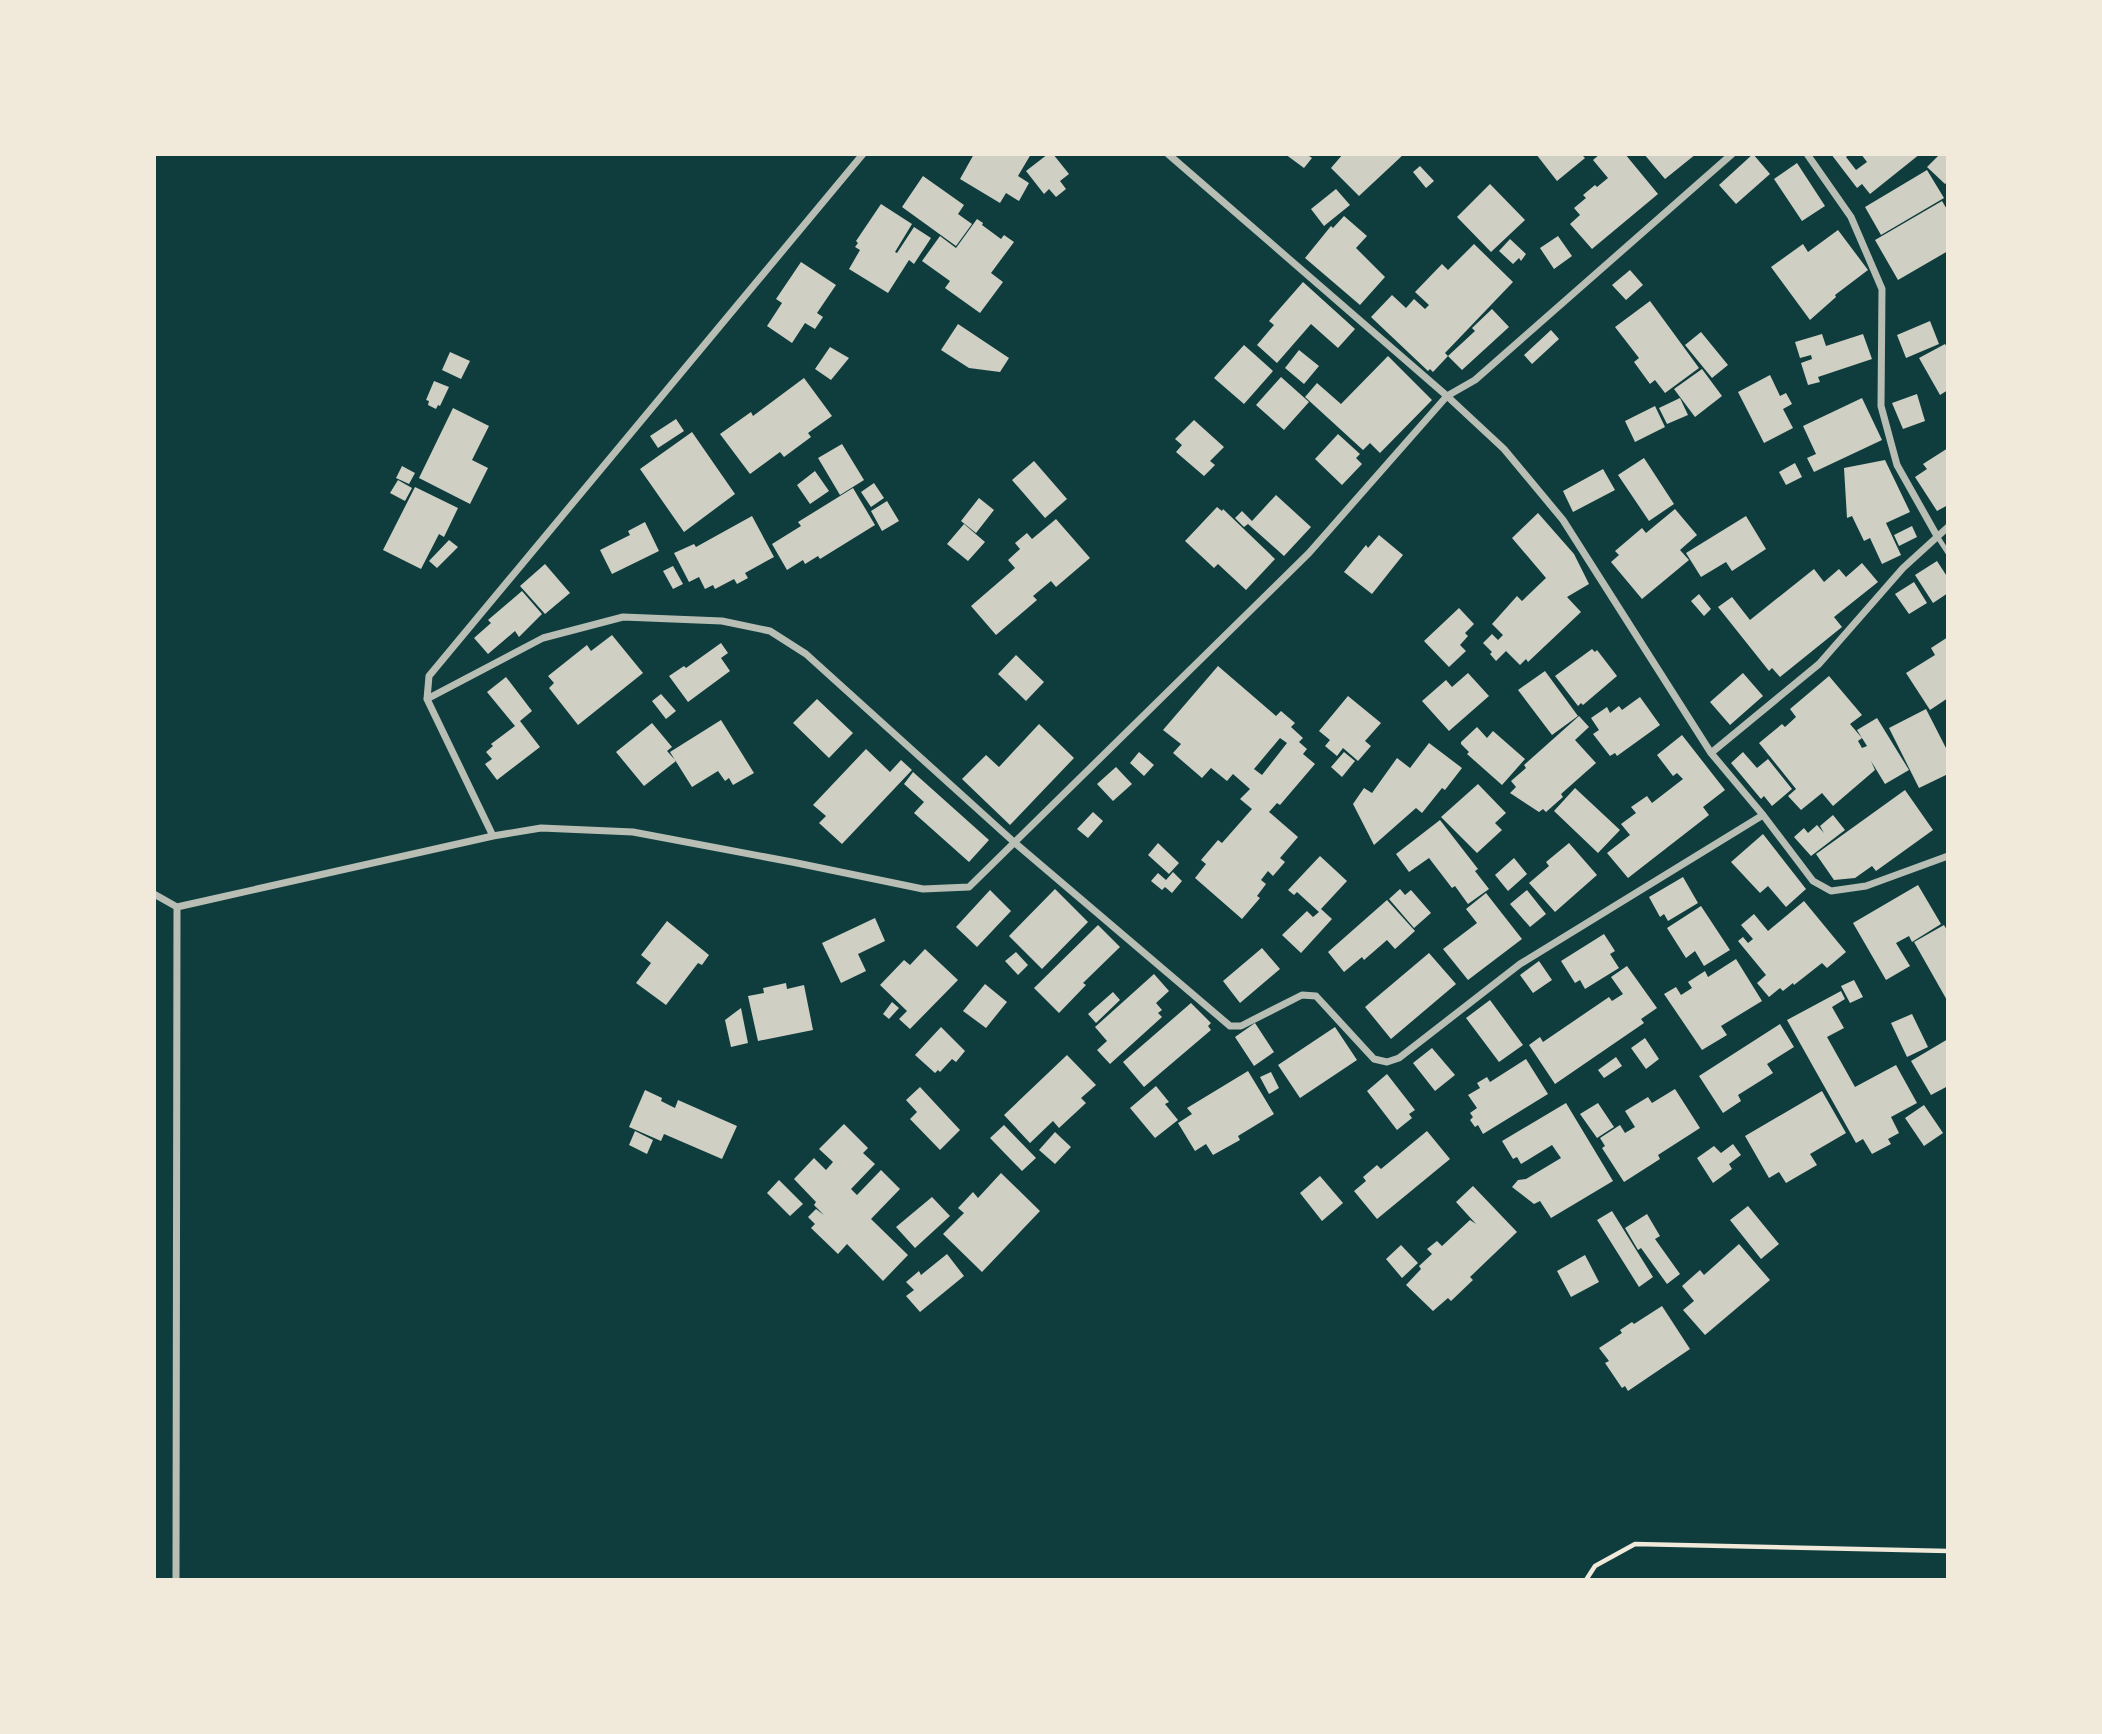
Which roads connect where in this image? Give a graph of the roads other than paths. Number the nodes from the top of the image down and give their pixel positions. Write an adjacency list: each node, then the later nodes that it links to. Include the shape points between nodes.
1 (863, 154): 9 (street, via 429,676)
2 (1168, 154): 5 (street)
3 (1732, 154): 5 (street, via 1475,380)
4 (1807, 154): 7 (street, via 1851,217 1882,289 1881,406 1897,465)
5 (1447, 396): 10 (street, via 1504,449 1563,520); 13 (street, via 1309,552)
6 (1948, 527): 7 (street)
7 (1937, 536): 8 (lane); 10 (street, via 1819,664)
8 (1948, 554)
9 (427, 699): 12 (street); 13 (street, via 542,638 623,617 722,621 770,631 806,654)
10 (1711, 753): 11 (street)
11 (1763, 815): 13 (street, via 1520,964 1399,1059 1387,1062 1374,1059 1317,996 1302,995 1241,1026 1230,1026); 14 (street, via 1813,881 1831,891 1866,886)
12 (493, 836): 13 (street, via 541,828 633,832 923,889 968,887); 16 (street)
13 (1015, 843)
14 (1948, 856)
15 (154, 894): 16 (street)
16 (177, 907): 17 (street)
17 (176, 1580)

